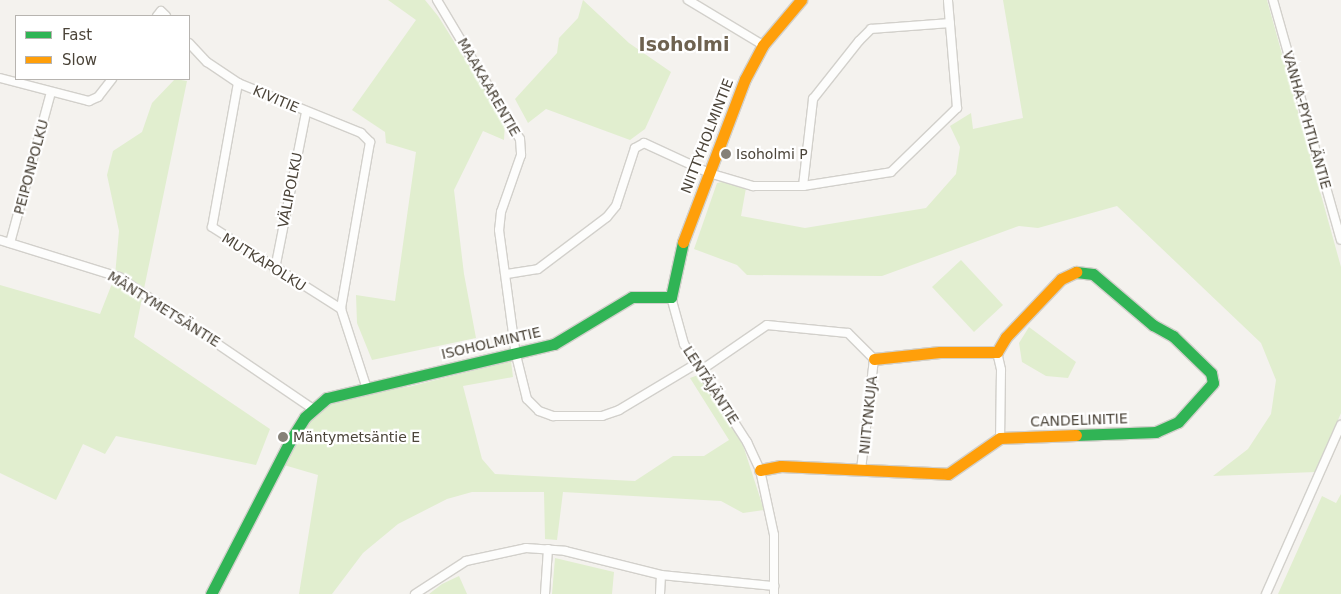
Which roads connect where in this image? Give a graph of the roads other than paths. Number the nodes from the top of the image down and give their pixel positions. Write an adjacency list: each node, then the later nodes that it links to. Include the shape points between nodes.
1 (437, 0): 20 (street, MAAKAARENTIE, via 520,139 521,155 500,219)
2 (688, 0): 8 (street)
3 (801, 0): 8 (street, NIITTYHOLMINTIE)
4 (948, 0): 6 (street)
5 (1273, 0): 17 (street, VANHA-PYHTILÄNTIE)
6 (950, 23): 15 (street, via 871,28 813,99); 15 (street, via 957,108 891,172)
7 (190, 44): 11 (street, KIVITIE, via 207,62)
8 (763, 45): 14 (street, NIITTYHOLMINTIE)
9 (0, 78): 12 (street)
10 (111, 80): 12 (street, via 98,97 89,101)
11 (238, 83): 13 (street, KIVITIE); 19 (street, MUTKAPOLKU, via 212,227)
12 (51, 92): 18 (street, PEIPONPOLKU)
13 (306, 112): 19 (street, VÄLIPOLKU); 22 (street, KIVITIE, via 361,132 370,142)
14 (709, 173): 15 (street, via 753,186); 20 (street, via 651,145 640,144 608,217 538,268); 21 (street, NIITTYHOLMINTIE, via 678,256)
15 (803, 186)
16 (0, 240): 18 (street, MÄNTYMETSÄNTIE)
17 (1341, 240)
18 (10, 243): 28 (street, MÄNTYMETSÄNTIE, via 119,277)
19 (275, 268): 22 (street, MUTKAPOLKU)
20 (507, 274): 24 (street, MAAKAARENTIE)
21 (671, 297): 24 (street, ISOHOLMINTIE, via 632,297 554,344); 26 (street, LENTÄJÄNTIE, via 679,334)
22 (341, 309): 27 (street)
23 (998, 352): 25 (street, via 940,352); 30 (street, via 1001,370); 30 (street, CANDELINITIE, via 1006,337 1061,279 1080,270 1093,274 1197,357 1212,373 1210,391 1178,422 1156,432)
24 (516, 355): 26 (street, MAAKAARENTIE, via 527,399 539,411 553,416 611,414); 27 (street, ISOHOLMINTIE)
25 (874, 359): 26 (street, MAAKAARENTIE, via 848,333 776,324 759,329); 32 (street, NIITYNKUJA)
26 (698, 367): 31 (street, LENTÄJÄNTIE, via 748,442)
27 (366, 386): 28 (street, ISOHOLMINTIE, via 334,395)
28 (313, 409): 36 (street, ISOHOLMINTIE, via 290,441)
29 (1341, 425): 40 (street)
30 (1000, 438): 32 (street, via 948,474)
31 (760, 470): 32 (street, via 780,466); 35 (street, LENTÄJÄNTIE, via 774,535)
32 (862, 470)
33 (548, 548): 34 (street); 37 (street, via 507,550 466,561); 38 (street)
34 (661, 575): 35 (street); 39 (street)
35 (774, 590)
36 (211, 594)
37 (415, 594)
38 (545, 594)
39 (660, 594)
40 (1266, 594)

